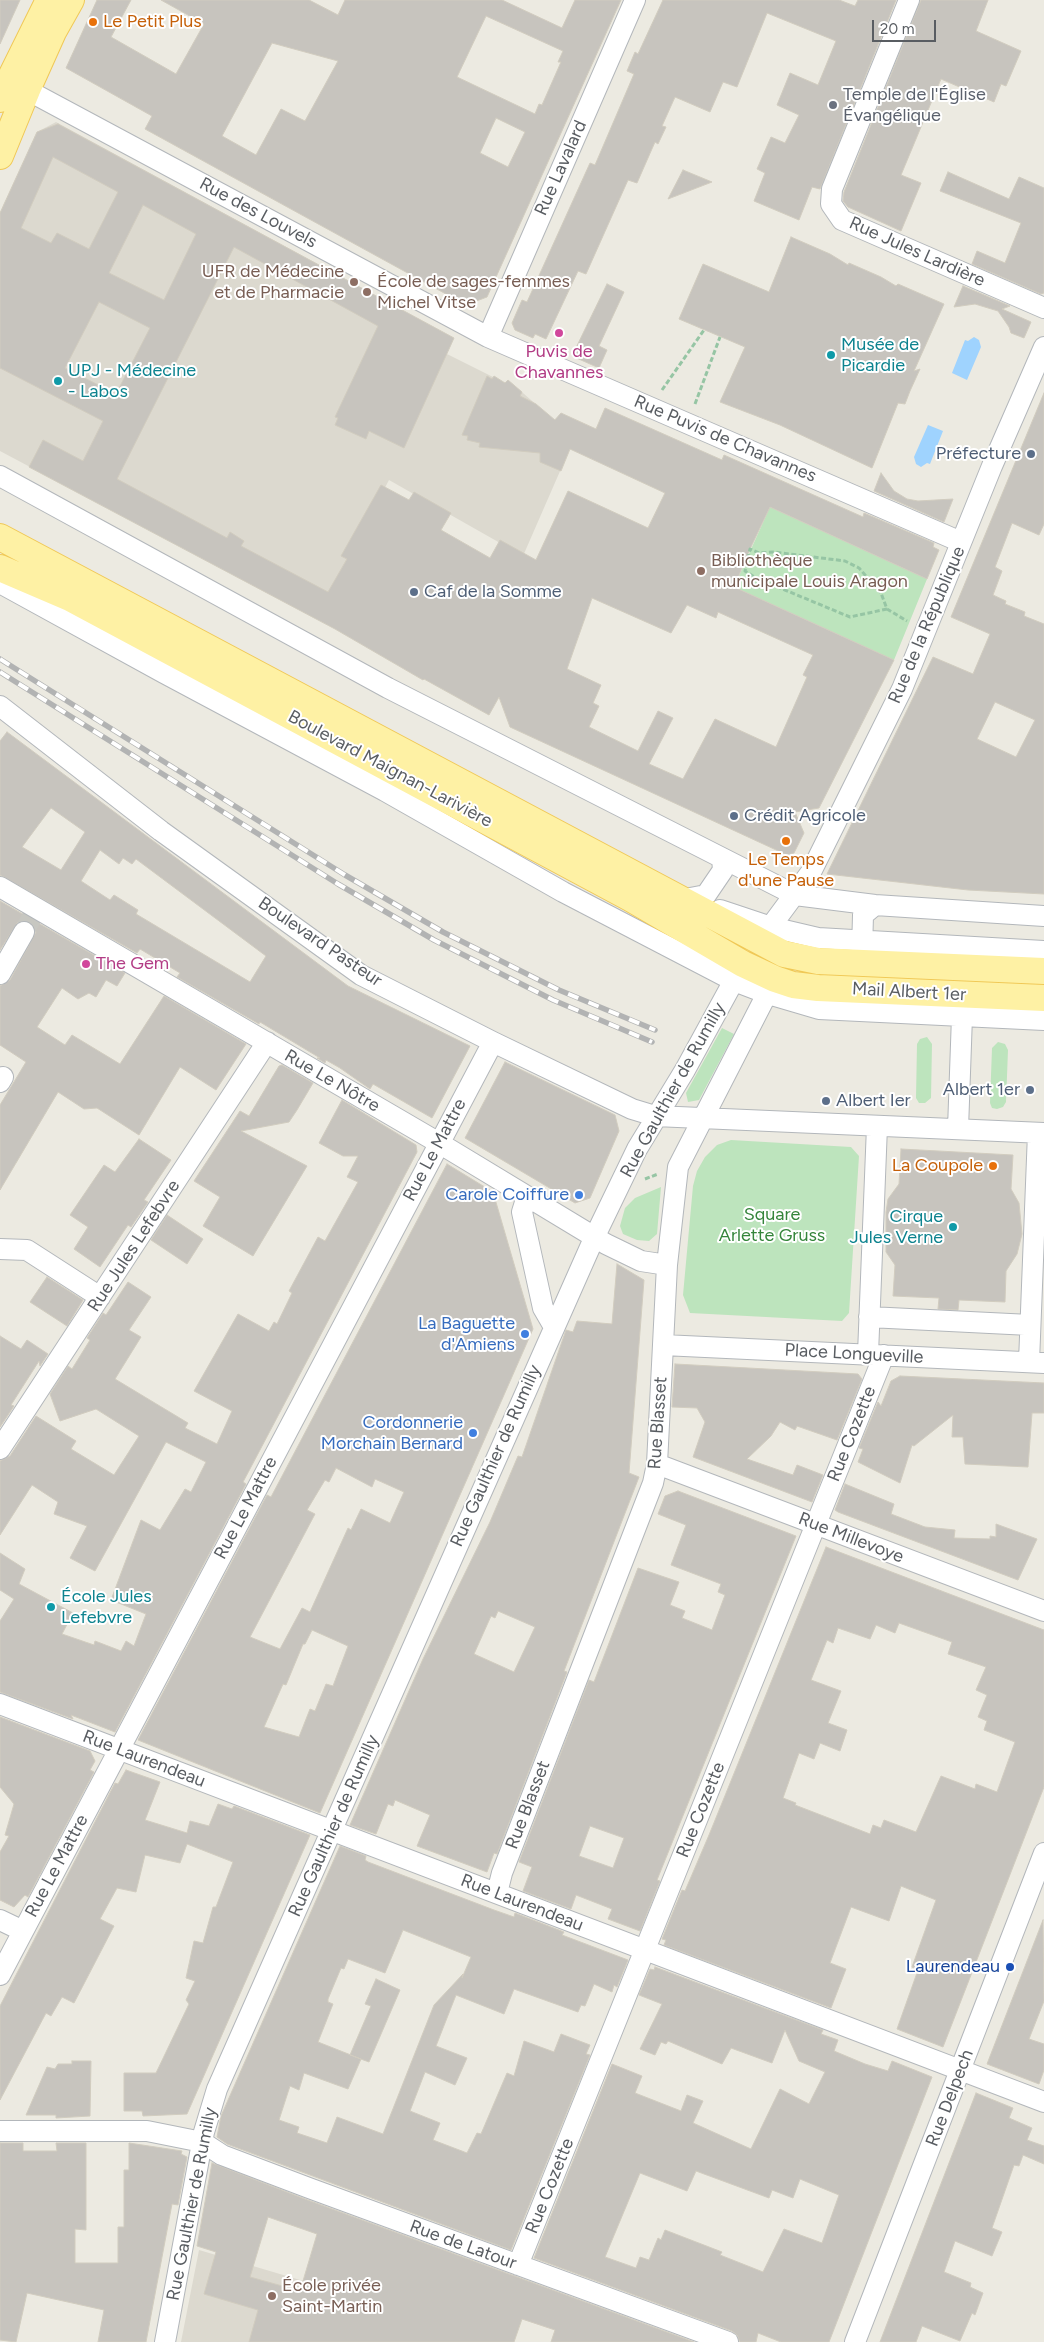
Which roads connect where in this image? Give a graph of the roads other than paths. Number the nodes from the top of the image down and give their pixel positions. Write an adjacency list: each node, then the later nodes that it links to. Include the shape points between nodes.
1 (49, 0): 6 (main road)
2 (71, 0): 5 (main road)
3 (635, 0): 9 (street, Rue Lavalard)
4 (909, 0): 8 (street, Rue Jules Lardière, via 832,189 831,204 842,220)
5 (27, 90): 7 (main road); 9 (street, Rue des Louvels)
6 (0, 99)
7 (0, 156)
8 (1044, 308)
9 (488, 337): 13 (street, Rue Puvis de Chavannes)
10 (1044, 347): 13 (street, Rue de la République)
11 (0, 476): 17 (street, via 388,688)
12 (0, 536): 20 (main road, Boulevard Maignan-Larivière)
13 (961, 542): 19 (street, Rue de la République, via 902,689 811,872)
14 (0, 568): 29 (main road, Boulevard Maignan-Larivière, via 88,607 630,898)
15 (0, 583): 29 (street, via 386,792 563,892)
16 (0, 706): 36 (street, Boulevard Pasteur, via 161,830 361,975)
17 (722, 858): 19 (street); 20 (street, via 723,870 706,895)
18 (0, 887): 23 (street, Rue Le Nôtre)
19 (795, 895): 21 (street); 24 (street, Rue de la République)
20 (693, 903): 24 (main road, Boulevard Maignan-Larivière)
21 (875, 905): 22 (street); 26 (street, via 863,915)
22 (1044, 916)
23 (31, 919): 30 (street); 35 (street, Rue Le Nôtre)
24 (765, 934): 26 (street, via 818,938); 27 (main road, Boulevard Maignan-Larivière); 29 (main road)
25 (1044, 951): 26 (street)
26 (862, 952): 27 (main road, Mail Albert 1er, via 818,961); 28 (main road, Mail Albert 1er)
27 (784, 954): 31 (main road)
28 (1044, 971)
29 (738, 972): 31 (main road, Boulevard Maignan-Larivière); 37 (street, Rue Gaulthier de Rumilly, via 685,1070)
30 (0, 974)
31 (771, 986): 32 (main road, Mail Albert 1er, via 793,984 818,988); 33 (street, via 819,1009); 38 (street, Rue Blasset)
32 (1044, 998)
33 (962, 1016): 34 (street); 40 (street)
34 (1044, 1020)
35 (267, 1042): 42 (street, Rue Le Nôtre); 47 (street, Rue Jules Lefebvre)
36 (493, 1042): 37 (street, Boulevard Pasteur); 42 (street, Rue Le Mattre)
37 (655, 1116): 38 (street, Boulevard Pasteur); 44 (street, Rue Gaulthier de Rumilly)
38 (704, 1119): 39 (street, Boulevard Pasteur); 46 (street, Rue Blasset, via 678,1167)
39 (885, 1126): 40 (street, Boulevard Pasteur); 48 (street)
40 (958, 1129): 41 (street, Boulevard Pasteur)
41 (1036, 1132): 49 (street)
42 (439, 1143): 43 (street, Rue Le Nôtre); 59 (street, Rue Le Mattre)
43 (527, 1196): 44 (street, Rue Le Nôtre); 50 (street, via 522,1212 543,1308)
44 (595, 1236): 46 (street, Rue Le Nôtre, via 641,1262); 50 (street, Rue Gaulthier de Rumilly)
45 (0, 1249): 47 (street, via 27,1250)
46 (667, 1265): 51 (street, Rue Blasset)
47 (100, 1297): 54 (street, Rue Jules Lefebvre)
48 (869, 1317): 49 (street); 52 (street)
49 (1030, 1325): 53 (street)
50 (554, 1327): 60 (street, Rue Gaulthier de Rumilly)
51 (663, 1345): 52 (street, Place Longueville); 55 (street, Rue Blasset)
52 (876, 1355): 53 (street, Place Longueville); 56 (street, Rue Cozette)
53 (1036, 1362)
54 (0, 1450)
55 (657, 1464): 56 (street, Rue Millevoye); 62 (street, Rue Blasset, via 653,1483)
56 (816, 1524): 57 (street, Rue Millevoye); 65 (street, Rue Cozette)
57 (1044, 1611)
58 (0, 1704): 59 (street, Rue Laurendeau)
59 (118, 1749): 60 (street, Rue Laurendeau); 64 (street, Rue Le Mattre)
60 (333, 1831): 62 (street, Rue Laurendeau); 70 (street, Rue Gaulthier de Rumilly, via 217,2089)
61 (1044, 1853): 67 (street, Rue Delpech)
62 (496, 1893): 65 (street, Rue Laurendeau)
63 (0, 1920): 64 (street)
64 (23, 1931): 66 (street, Rue Le Mattre)
65 (644, 1950): 67 (street, Rue Laurendeau); 71 (street, Rue Cozette)
66 (0, 1975)
67 (960, 2070): 68 (street, Rue Laurendeau); 74 (street, Rue Delpech)
68 (1044, 2102)
69 (0, 2131): 70 (street, Rue de Latour, via 147,2131)
70 (202, 2142): 71 (street, Rue de Latour, via 231,2158); 72 (street, Rue Gaulthier de Rumilly)
71 (518, 2265): 73 (street, Rue de Latour)
72 (164, 2342)
73 (728, 2342)
74 (856, 2342)

